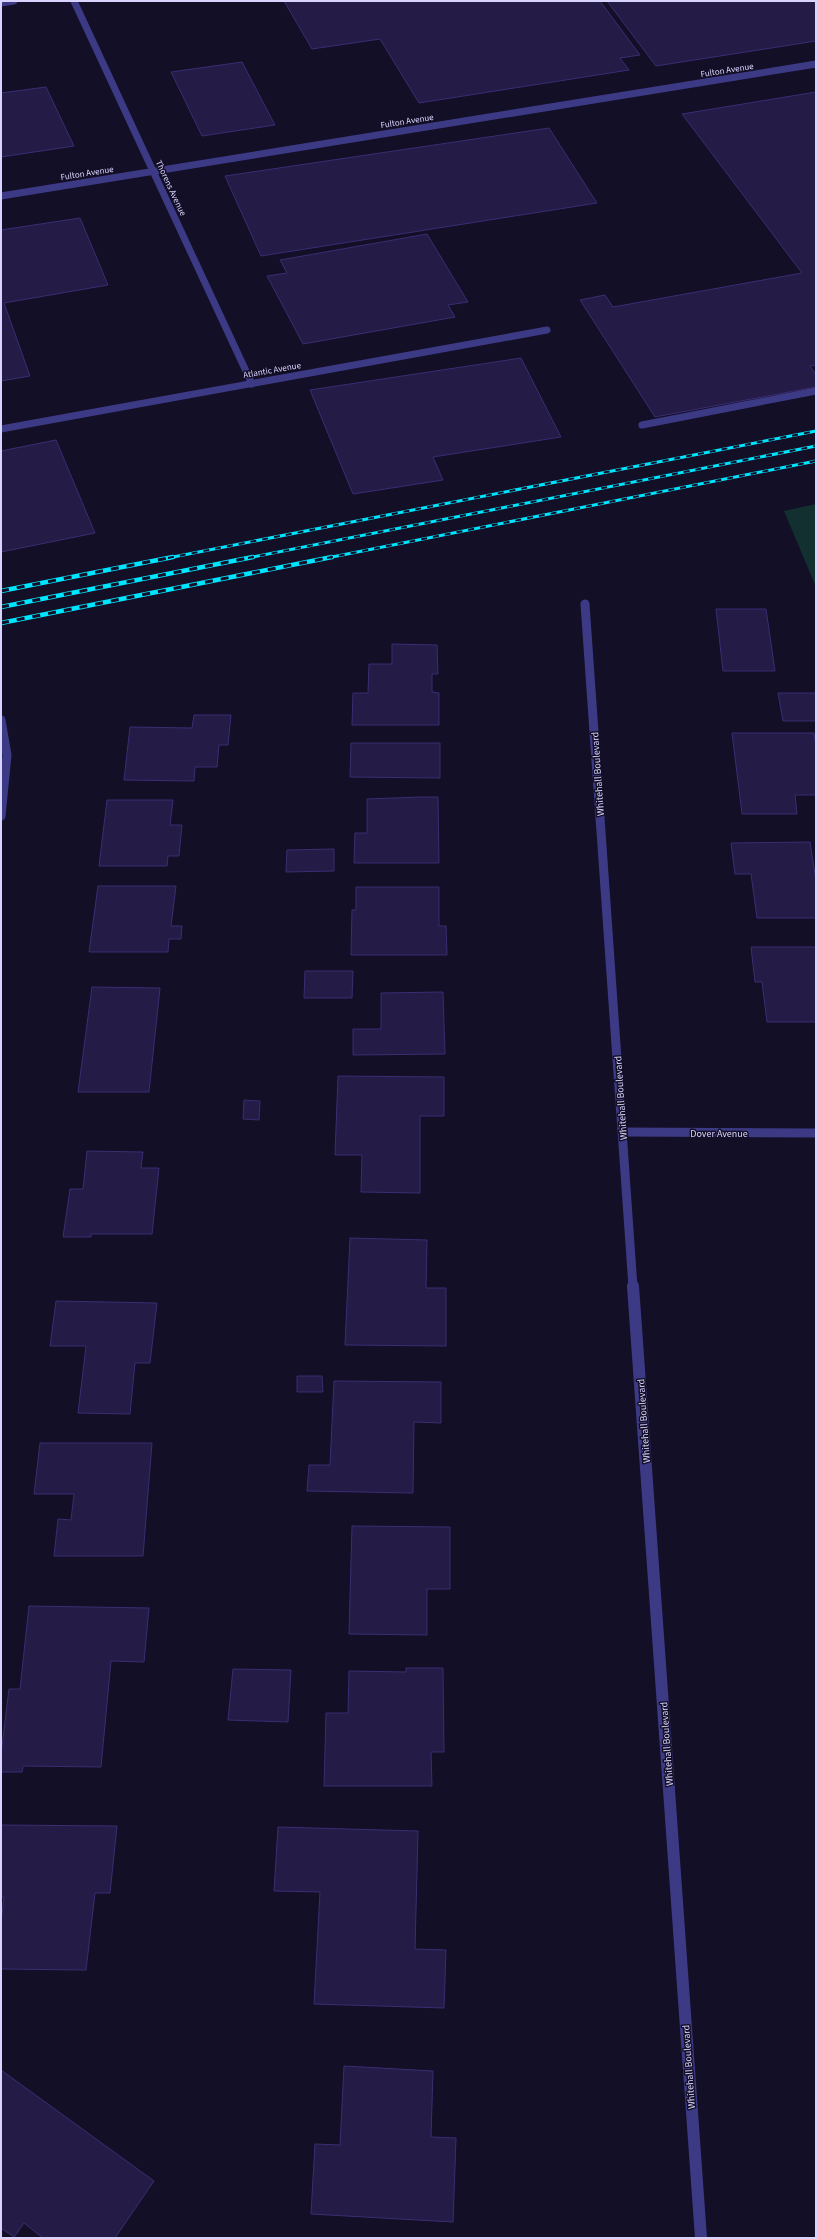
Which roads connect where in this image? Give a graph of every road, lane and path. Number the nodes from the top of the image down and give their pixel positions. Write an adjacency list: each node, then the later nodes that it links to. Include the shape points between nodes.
1 (14, 1): 3 (street)
2 (74, 1): 5 (street, Thorens Avenue)
3 (1, 3)
4 (816, 64): 5 (street, Fulton Avenue)
5 (154, 171): 6 (street, Fulton Avenue); 8 (street, Thorens Avenue)
6 (1, 196)
7 (547, 330): 8 (street, Atlantic Avenue)
8 (252, 384): 11 (street, Atlantic Avenue)
9 (816, 391): 10 (street)
10 (642, 425)
11 (1, 429)
12 (585, 604): 15 (street, Whitehall Boulevard)
13 (1, 720): 14 (street, via 7,737 7,767)
14 (1, 816)
15 (622, 1132): 16 (street, Dover Avenue); 17 (street, Whitehall Boulevard)
16 (816, 1134)
17 (700, 2238)

